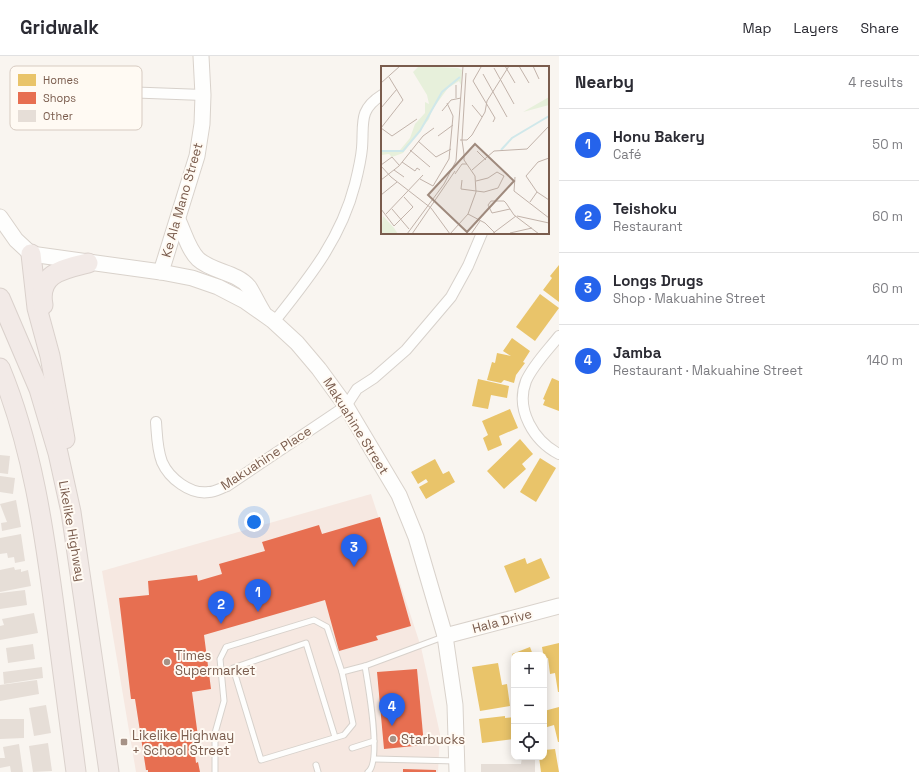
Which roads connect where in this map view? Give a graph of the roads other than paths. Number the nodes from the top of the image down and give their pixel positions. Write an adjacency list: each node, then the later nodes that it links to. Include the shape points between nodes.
1 (201, 56): 3 (street, Ke Ala Mano Street)
2 (142, 92): 3 (street)
3 (203, 94): 6 (street, Ke Ala Mano Street, via 197,156)
4 (381, 95): 12 (street, via 369,105 362,121 361,158 344,220 320,262)
5 (0, 217): 8 (street, via 16,240)
6 (178, 220): 10 (street, Ke Ala Mano Street); 12 (street, via 197,258 245,284)
7 (482, 234): 16 (street, via 451,297 406,350 357,389)
8 (32, 254): 9 (street, Makuahine Street); 14 (highway, via 37,308)
9 (88, 263): 10 (street, Makuahine Street); 14 (highway, via 59,271 50,276 44,286 42,299)
10 (161, 272): 12 (street, Makuahine Street, via 192,278 218,287)
11 (0, 298): 19 (highway, Likelike Highway, via 38,389 58,453)
12 (270, 319): 16 (street, Makuahine Street, via 308,356)
13 (559, 336): 18 (street, via 530,374 523,405 525,417 539,439)
14 (50, 356): 19 (highway, via 73,485)
15 (0, 368): 30 (highway, via 16,410 36,486)
16 (346, 406): 17 (street, Makuahine Place, via 226,486 208,493 185,487 166,468 159,449); 21 (street, Makuahine Street, via 399,496 425,563)
17 (156, 422)
18 (559, 454)
19 (71, 512): 31 (highway, Likelike Highway)
20 (559, 606): 21 (street, Hala Drive)
21 (446, 636): 22 (lane); 29 (street, Makuahine Street, via 455,705)
22 (365, 666): 23 (lane); 25 (lane)
23 (342, 672): 24 (lane, via 353,724 344,735); 32 (lane, via 327,627 314,620 226,647 220,659 224,701 215,733)
24 (335, 737): 24 (lane, via 306,643 233,668 261,760)
25 (374, 741): 26 (lane); 27 (lane)
26 (352, 748)
27 (375, 759): 29 (lane); 34 (lane, via 372,770)
28 (316, 764): 33 (lane)
29 (457, 766)
30 (76, 772)
31 (109, 772)
32 (215, 772)
33 (318, 772)
34 (368, 772)

